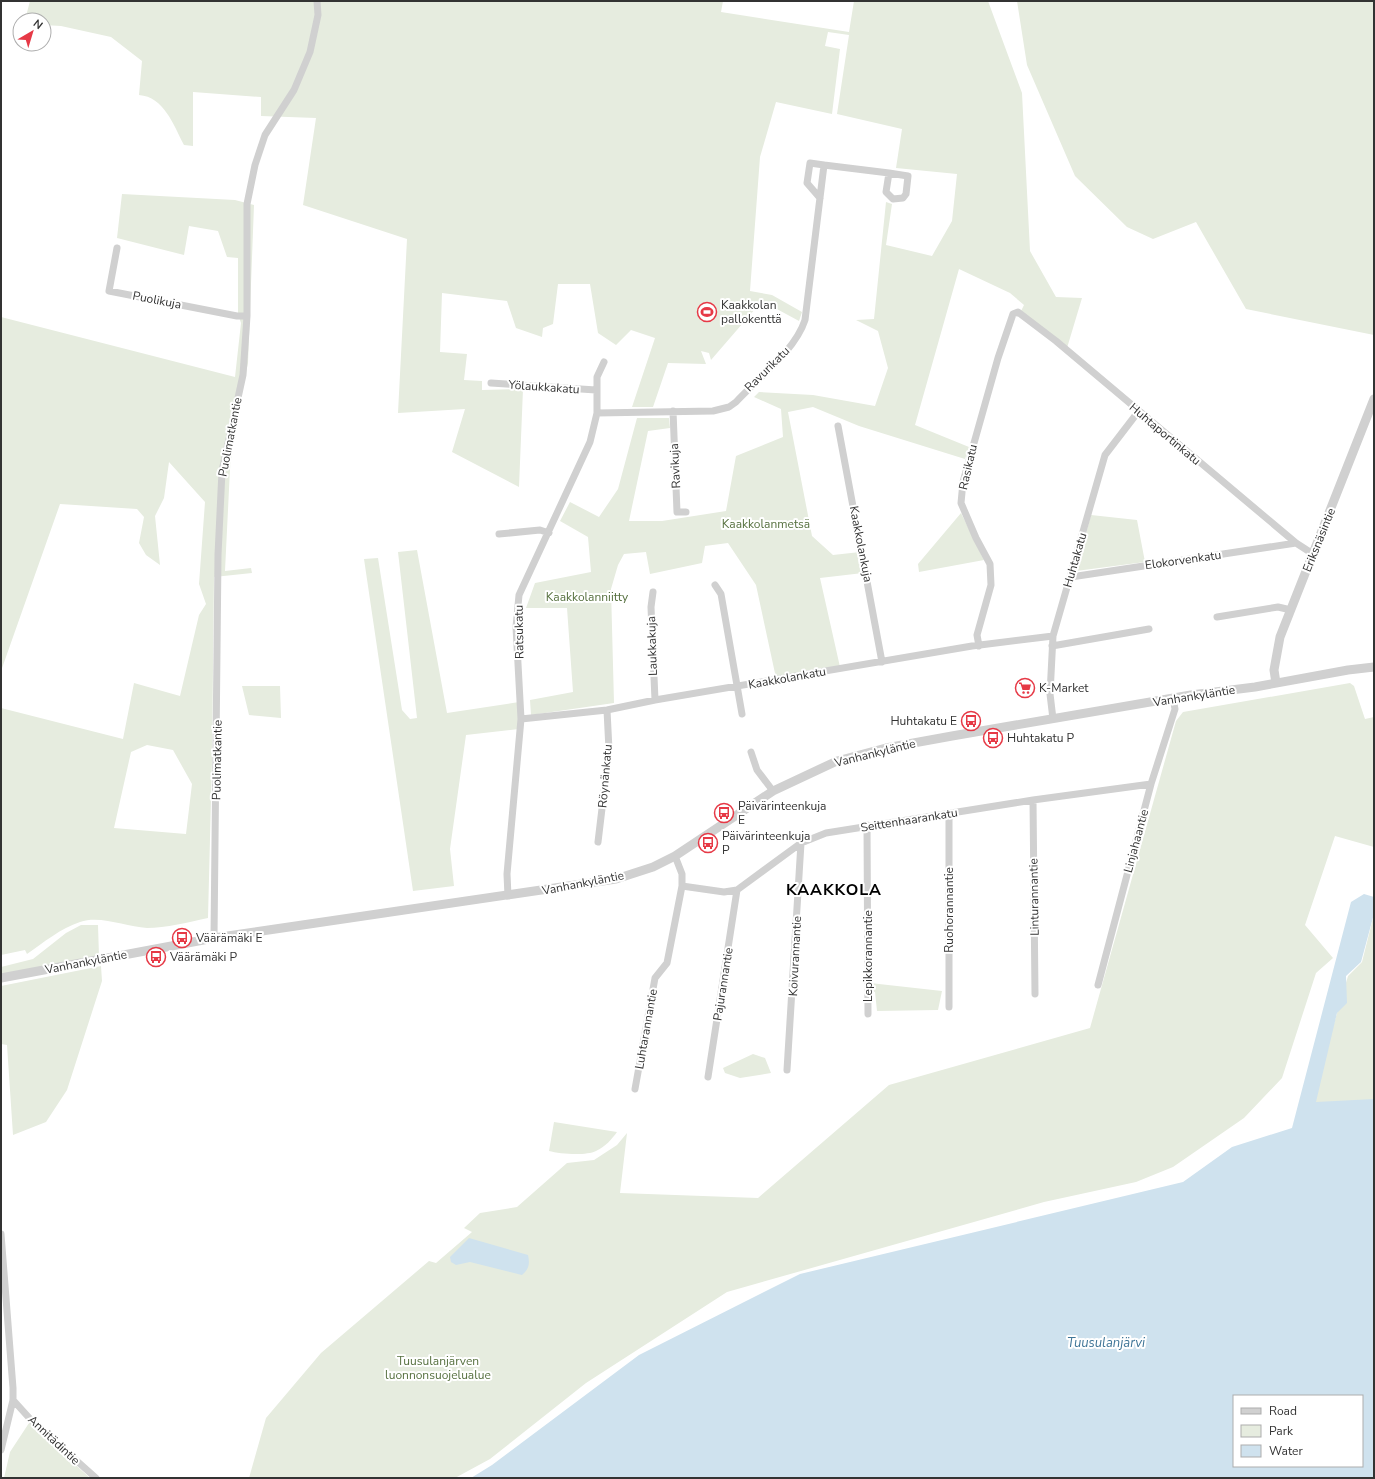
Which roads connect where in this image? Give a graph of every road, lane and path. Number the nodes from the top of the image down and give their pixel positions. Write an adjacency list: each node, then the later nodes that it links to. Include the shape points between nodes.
1 (317, 1): 7 (street, Puolimatkantie, via 318,15 310,52 294,90 265,135 255,165 247,204)
2 (824, 165): 3 (street); 4 (street, Ravurikatu); 4 (street, via 810,164 808,183)
3 (889, 173)
4 (820, 198): 12 (street, Ravurikatu, via 805,320 798,337 729,407 713,411)
5 (117, 248): 7 (street, Puolikuja, via 110,290)
6 (1018, 312): 13 (street, Huhtaportinkatu, via 1056,341); 28 (street, Rasikatu, via 1013,314 998,358 963,482 961,503 990,564 990,585 977,635)
7 (247, 316): 52 (street, Puolimatkantie, via 243,375 222,471 218,555)
8 (604, 362): 10 (street, Ratsukatu)
9 (491, 383): 10 (street, Yölaukkakatu)
10 (596, 390): 14 (street, Ratsukatu)
11 (1374, 399): 20 (street, Eriksnäsintie)
12 (673, 411): 14 (street, Ravurikatu); 16 (street, Ravikuja, via 677,512)
13 (1138, 412): 19 (street, Huhtaportinkatu); 21 (street, Huhtakatu, via 1105,455)
14 (597, 414): 17 (street, Ratsukatu, via 586,452)
15 (838, 426): 30 (street, Kaakkolankuja)
16 (686, 512)
17 (549, 533): 18 (street, via 540,530); 38 (street, Ratsukatu, via 518,595 516,627)
18 (499, 534)
19 (1296, 543): 20 (street, Huhtaportinkatu); 21 (street, Elokorvenkatu)
20 (1313, 554): 24 (street, Eriksnäsintie)
21 (1070, 577): 27 (street, Huhtakatu)
22 (715, 585): 33 (street, via 721,594)
23 (653, 592): 35 (street, Laukkakuja, via 651,607)
24 (1291, 610): 25 (street, via 1278,607); 32 (street, Eriksnäsintie, via 1275,658)
25 (1217, 617)
26 (1149, 629): 29 (street)
27 (1053, 636): 28 (street, Kaakkolankatu); 29 (street, Huhtakatu)
28 (979, 646): 30 (street, Kaakkolankatu)
29 (1052, 646): 39 (street, Huhtakatu, via 1050,694)
30 (882, 662): 33 (street, Kaakkolankatu)
31 (1374, 667): 32 (street, Vanhankyläntie)
32 (1276, 683): 34 (street, Vanhankyläntie)
33 (737, 686): 35 (street, Kaakkolankatu); 37 (street)
34 (1172, 699): 39 (street, Vanhankyläntie); 41 (street, Linjahaantie, via 1175,708)
35 (655, 700): 36 (street, Kaakkolankatu)
36 (607, 710): 38 (street, Kaakkolankatu); 46 (street, Röynänkatu, via 609,750)
37 (742, 714)
38 (521, 719): 51 (street, Ratsukatu, via 506,874)
39 (1053, 719): 42 (street, Vanhankyläntie, via 864,753 837,761)
40 (751, 752): 42 (street, via 757,770)
41 (1151, 784): 43 (street, Seittenhaarankatu); 54 (street, Linjahaantie)
42 (773, 791): 48 (street, Vanhankyläntie)
43 (1033, 800): 44 (street, Seittenhaarankatu); 55 (street, Linturannantie)
44 (949, 814): 45 (street, Seittenhaarankatu); 56 (street, Ruohorannantie)
45 (867, 825): 47 (street, Seittenhaarankatu, via 826,833); 57 (street, Lepikkorannantie)
46 (598, 842)
47 (802, 843): 50 (street, Seittenhaarankatu); 58 (street, Koivurannantie)
48 (675, 856): 49 (street, Luhtarannantie, via 682,874); 51 (street, Vanhankyläntie, via 653,867 616,879)
49 (682, 886): 50 (street, via 724,892); 60 (street, Luhtarannantie, via 667,963 655,978)
50 (737, 890): 59 (street, Pajurannantie)
51 (508, 896): 52 (street, Vanhankyläntie)
52 (214, 938): 53 (street, Vanhankyläntie)
53 (1, 978)
54 (1098, 985)
55 (1035, 994)
56 (949, 1007)
57 (868, 1014)
58 (787, 1070)
59 (708, 1077)
60 (634, 1089)
61 (1, 1234): 62 (street)
62 (13, 1400): 63 (street); 64 (street, Annitädintie, via 32,1421)
63 (1, 1450)
64 (96, 1478)

